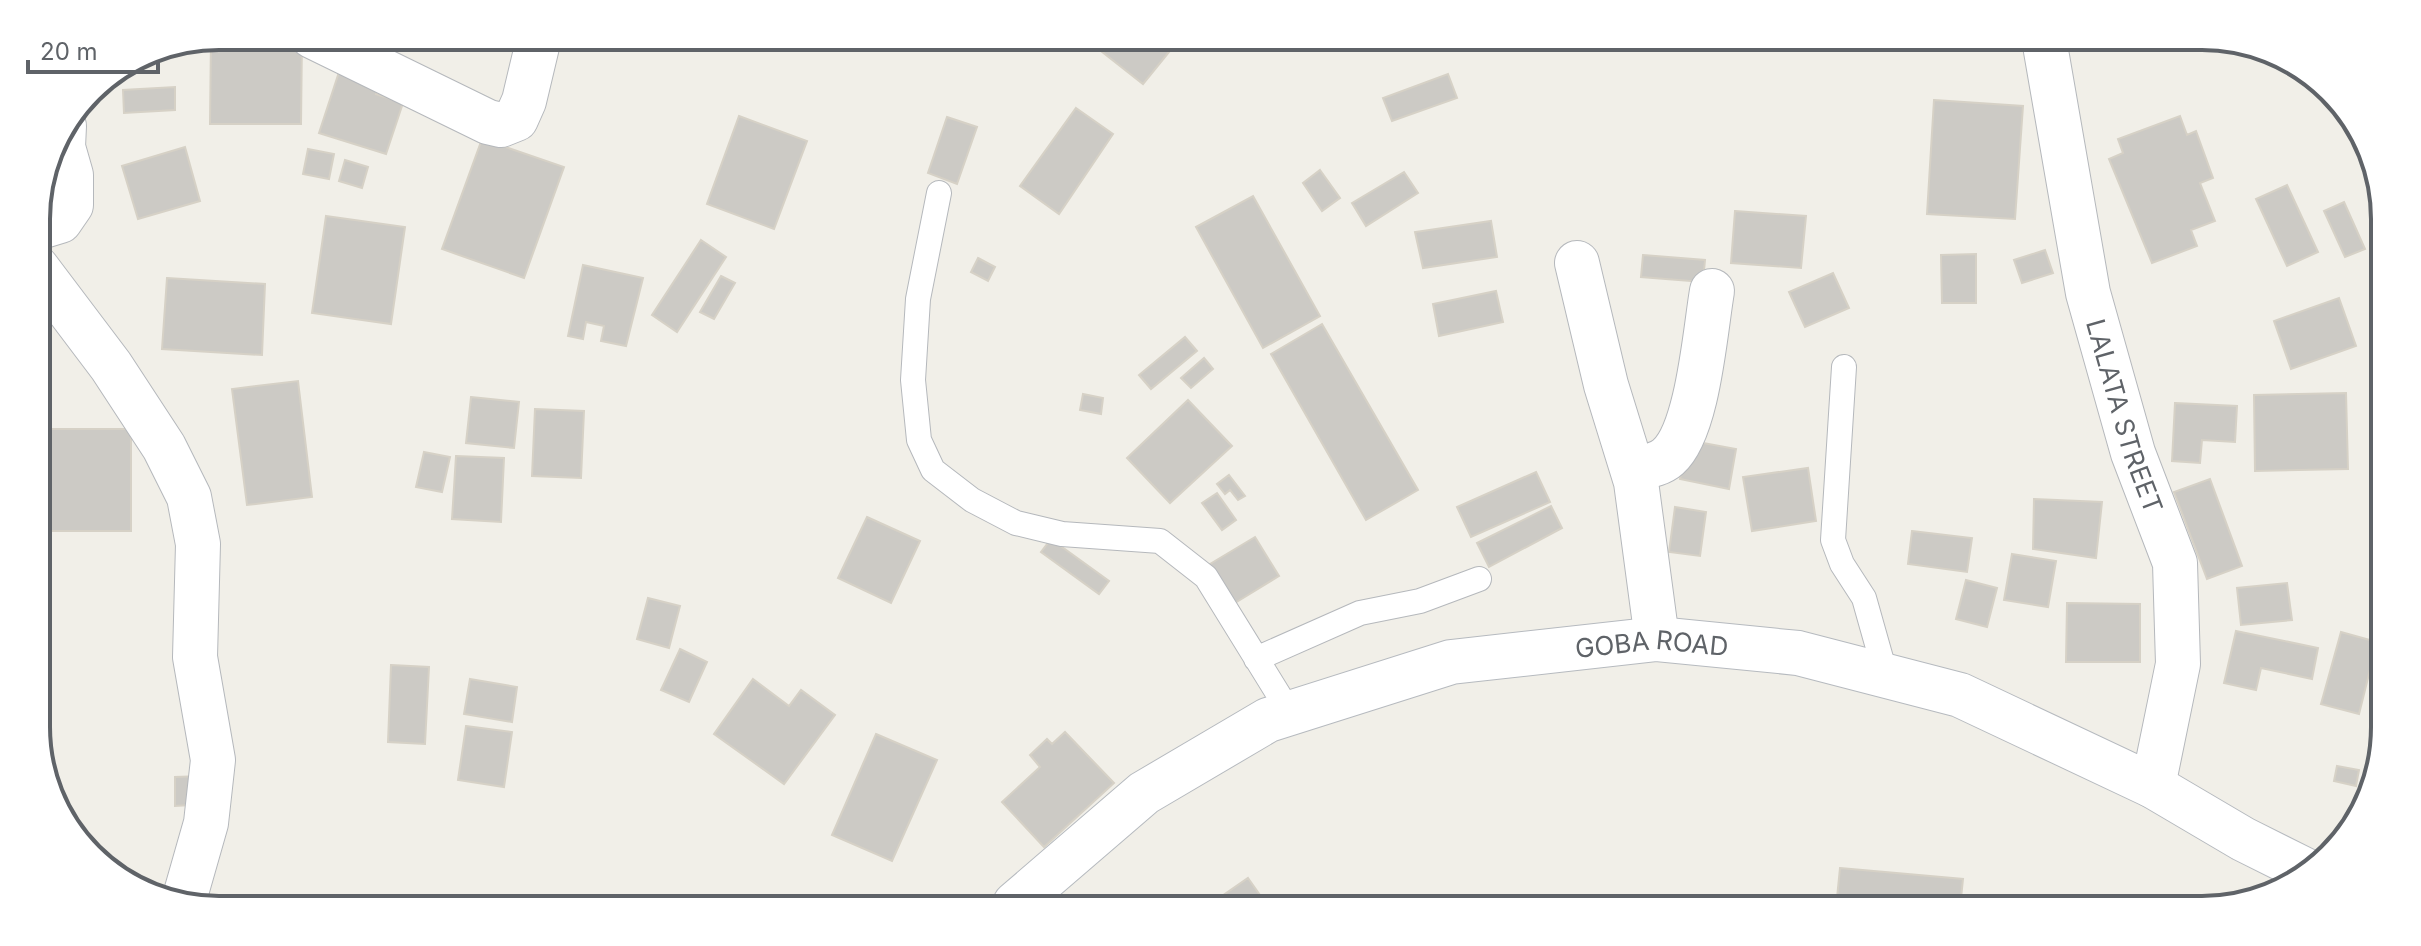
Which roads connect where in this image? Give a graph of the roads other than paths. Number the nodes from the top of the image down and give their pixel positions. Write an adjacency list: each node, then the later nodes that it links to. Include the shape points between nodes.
1 (341, 50): 2 (street, via 501,125 516,119)
2 (536, 50)
3 (2046, 50): 17 (street, LALATA STREET, via 2088,293 2133,453 2175,563 2178,664)
4 (64, 151): 6 (street, via 71,205 60,221)
5 (939, 193): 14 (lane, via 918,299 913,380 919,440 933,470 972,500 1016,523 1062,534 1160,541 1206,577)
6 (50, 224)
7 (1577, 263): 11 (street)
8 (50, 285): 19 (street, via 111,366 164,447 189,497 198,544 195,657 213,760 206,823)
9 (1712, 291): 11 (street, via 1691,416 1678,446 1665,460)
10 (1844, 367): 15 (lane, via 1833,540 1864,598)
11 (1633, 470): 13 (street)
12 (1479, 579): 14 (lane, via 1420,601 1360,613)
13 (1657, 639): 15 (street, GOBA ROAD, via 1798,653); 16 (street, GOBA ROAD, via 1451,662)
14 (1256, 659): 16 (lane)
15 (1886, 676): 17 (street, GOBA ROAD, via 1960,695)
16 (1290, 713): 20 (street, GOBA ROAD, via 1268,720 1144,793)
17 (2153, 786): 18 (street, GOBA ROAD)
18 (2297, 866)
19 (186, 893)
20 (1024, 896)

